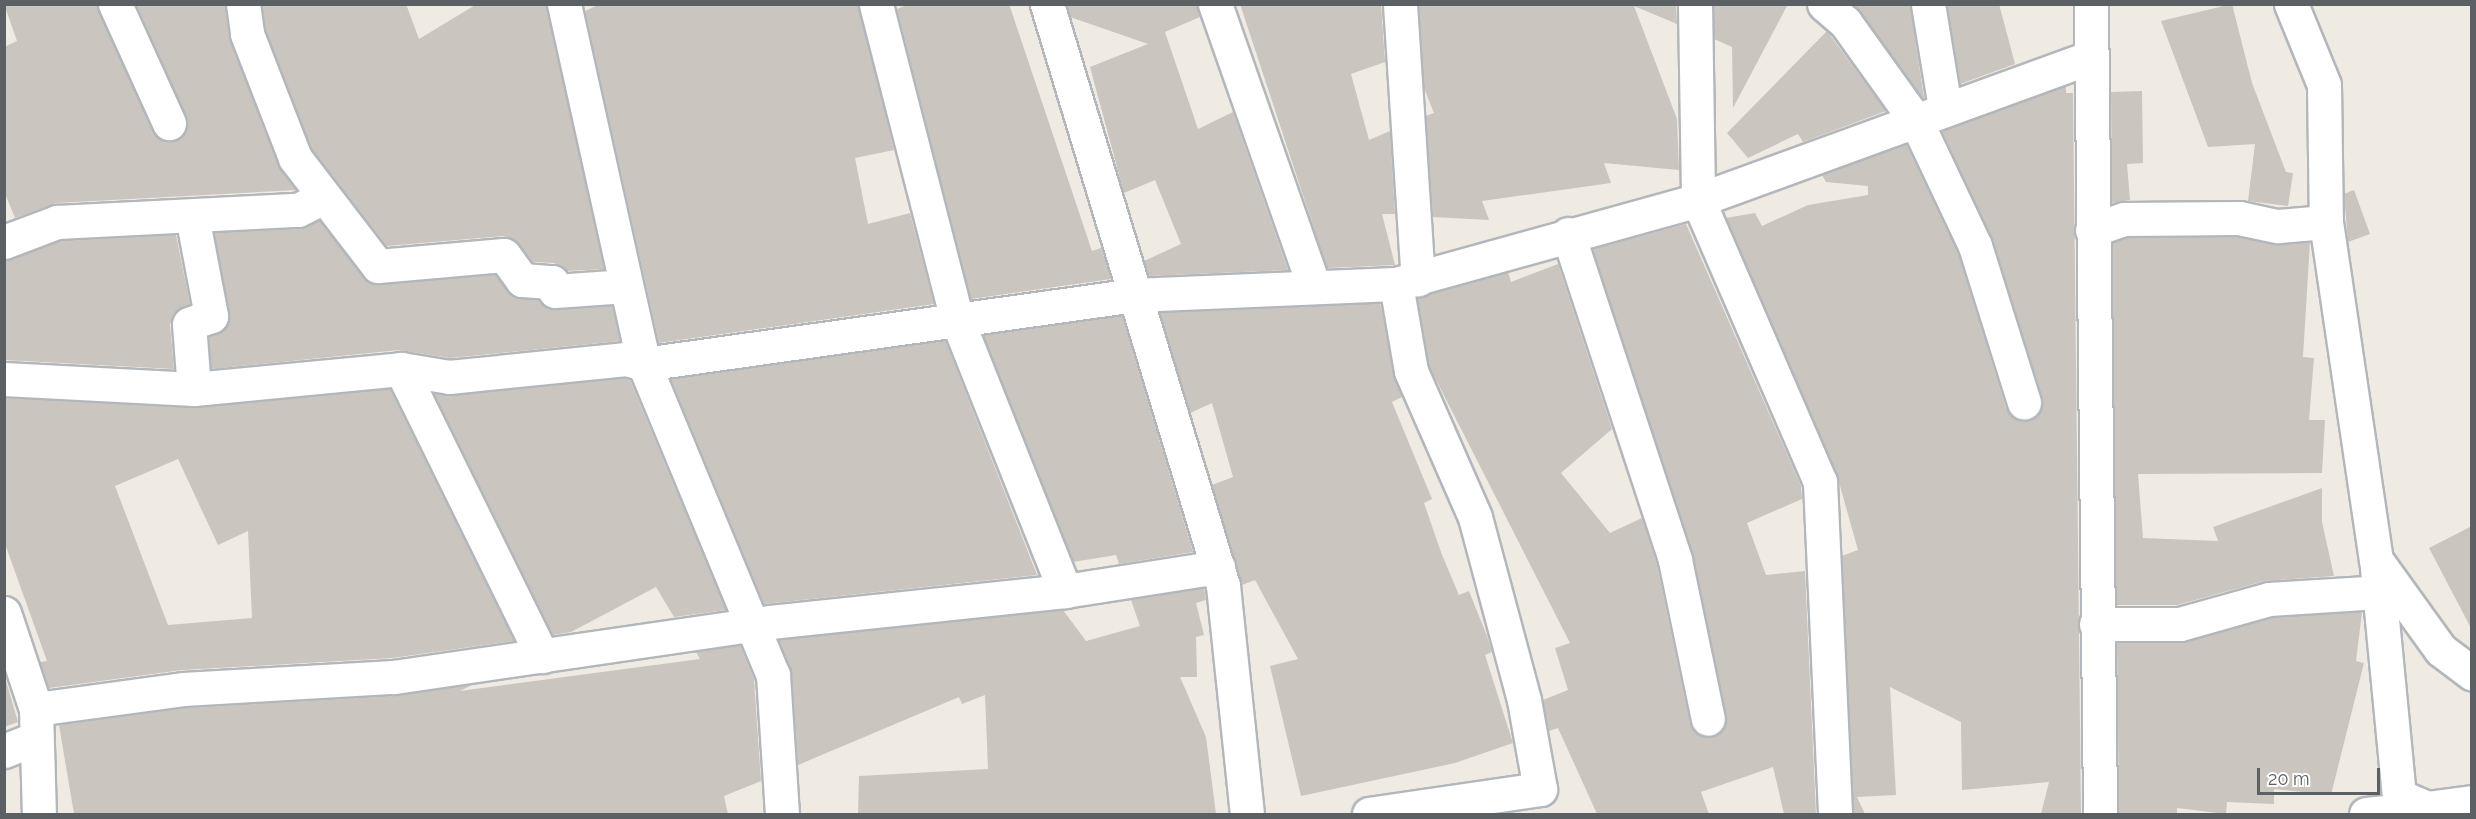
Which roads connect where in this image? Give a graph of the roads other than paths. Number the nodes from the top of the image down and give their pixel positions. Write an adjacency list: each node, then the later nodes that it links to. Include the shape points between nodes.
1 (115, 4): 16 (street)
2 (243, 4): 17 (street, via 247,34 295,158)
3 (564, 4): 26 (street)
4 (876, 4): 28 (street)
5 (1047, 4): 27 (street)
6 (1215, 4): 25 (street)
7 (1400, 4): 24 (street)
8 (1695, 4): 18 (street)
9 (1824, 4): 15 (street, via 1845,22)
10 (1928, 4): 14 (street)
11 (2091, 4): 13 (street)
12 (2291, 4): 20 (street, via 2324,85)
13 (2090, 57): 14 (street); 21 (street)
14 (1945, 108): 15 (street)
15 (1916, 121): 18 (street); 33 (street, via 1976,246)
16 (168, 123)
17 (322, 198): 19 (street, via 298,210); 26 (street, via 378,266 504,255 522,280 552,282 555,291)
18 (1698, 200): 22 (street); 52 (street, via 1820,482)
19 (192, 216): 23 (street, via 57,222); 32 (street, via 211,316 189,324)
20 (2326, 222): 21 (street, via 2278,226 2239,219 2124,219); 34 (street)
21 (2092, 230): 39 (street)
22 (1568, 234): 24 (street); 43 (street, via 1675,560)
23 (4, 242)
24 (1407, 281): 25 (street); 45 (street, via 1411,371 1475,517 1524,700)
25 (1313, 284): 27 (street, via 1236,295)
26 (626, 286): 29 (street)
27 (1133, 295): 28 (street); 35 (street)
28 (957, 320): 29 (street); 36 (street)
29 (644, 364): 30 (street, via 626,359 449,377); 40 (street)
30 (401, 369): 32 (street); 41 (street)
31 (4, 379): 32 (street)
32 (194, 389)
33 (2024, 402)
34 (2376, 560): 37 (street); 42 (street, via 2441,650)
35 (1218, 567): 36 (street); 50 (street)
36 (1065, 591): 40 (street)
37 (2379, 592): 39 (street, via 2269,599 2180,624); 47 (street, via 2399,796)
38 (4, 613): 44 (street)
39 (2096, 624): 53 (street)
40 (753, 625): 41 (street); 49 (street, via 772,675)
41 (542, 656): 44 (street, via 394,677 183,689)
42 (2472, 673)
43 (1708, 719)
44 (25, 733): 48 (street)
45 (1541, 802): 51 (street)
46 (2472, 802): 47 (street)
47 (2427, 811): 54 (street)
48 (39, 814)
49 (782, 814)
50 (1247, 814)
51 (1369, 814)
52 (1835, 814)
53 (2100, 814)
54 (2366, 814)

